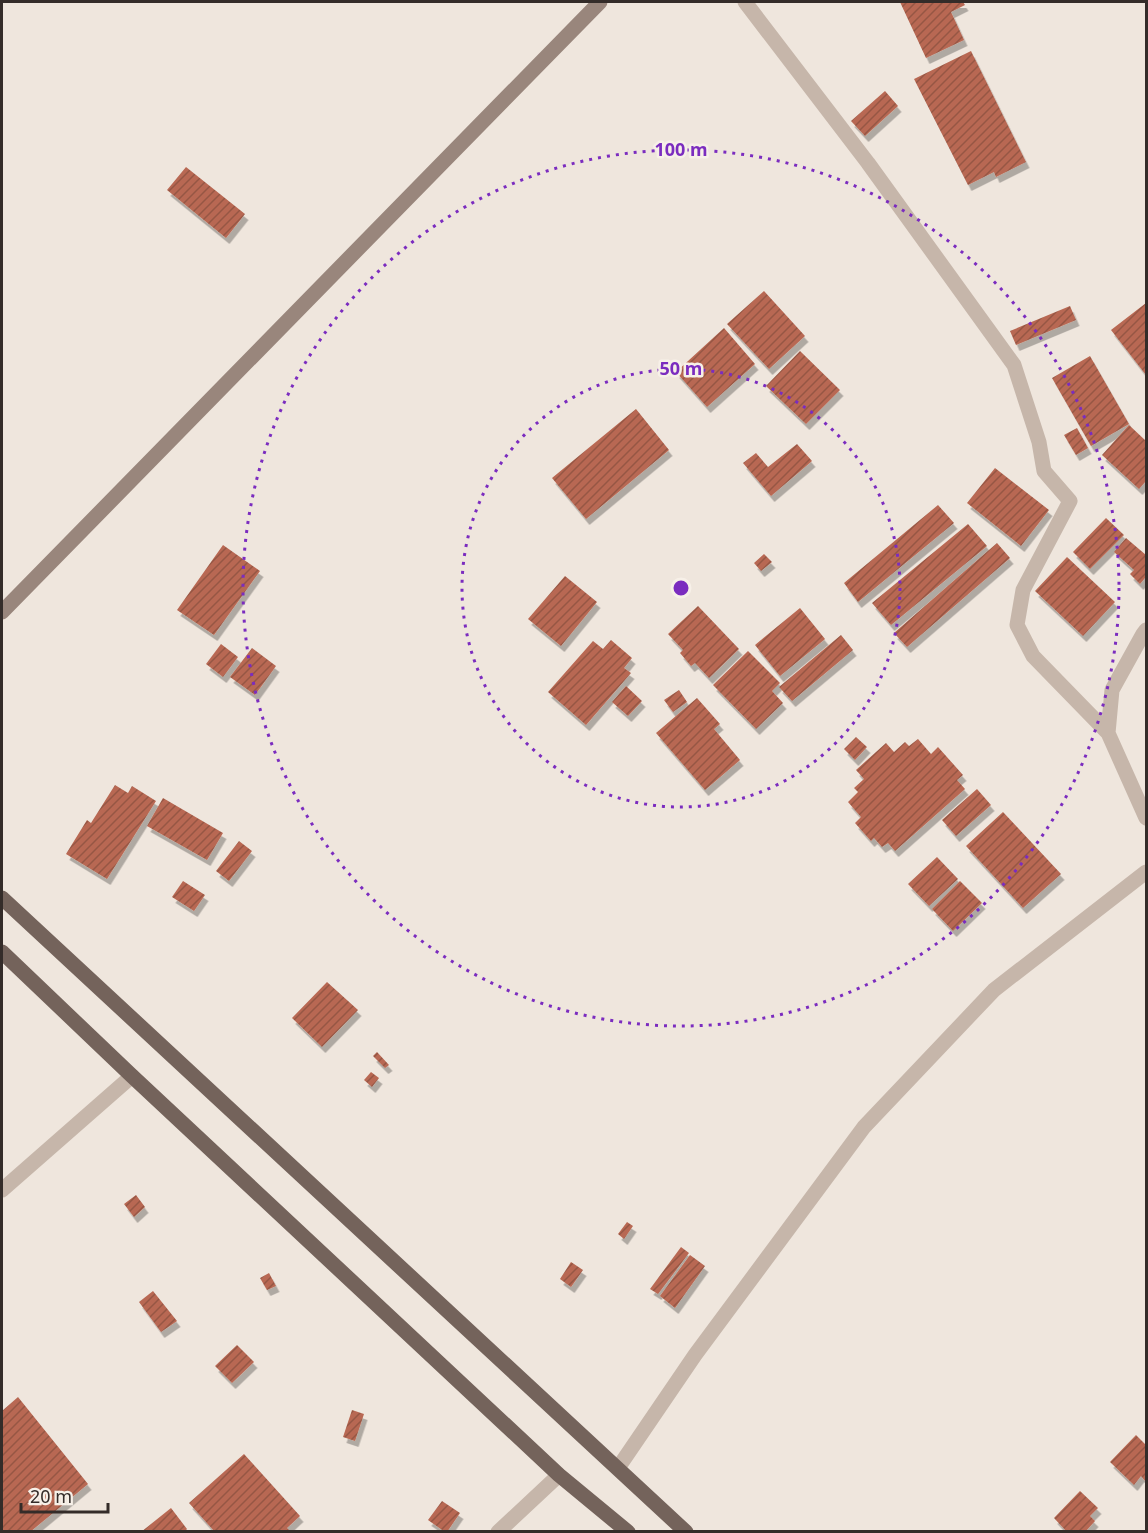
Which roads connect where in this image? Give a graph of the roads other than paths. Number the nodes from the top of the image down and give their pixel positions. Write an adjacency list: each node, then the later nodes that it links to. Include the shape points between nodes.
1 (600, 2): 3 (main road)
2 (745, 2): 5 (street, via 1014,365 1039,442 1044,471 1070,501 1023,590 1017,625 1033,656)
3 (2, 612)
4 (1146, 630): 5 (street, via 1112,690)
5 (1108, 733): 6 (street)
6 (1146, 818)
7 (1146, 872): 12 (street, via 994,990 864,1127 695,1355)
8 (2, 898): 12 (main road)
9 (2, 952): 10 (main road)
10 (132, 1076): 11 (street); 13 (main road)
11 (2, 1190)
12 (618, 1468): 16 (main road)
13 (559, 1475): 14 (street); 15 (main road)
14 (498, 1532)
15 (628, 1532)
16 (686, 1532)

